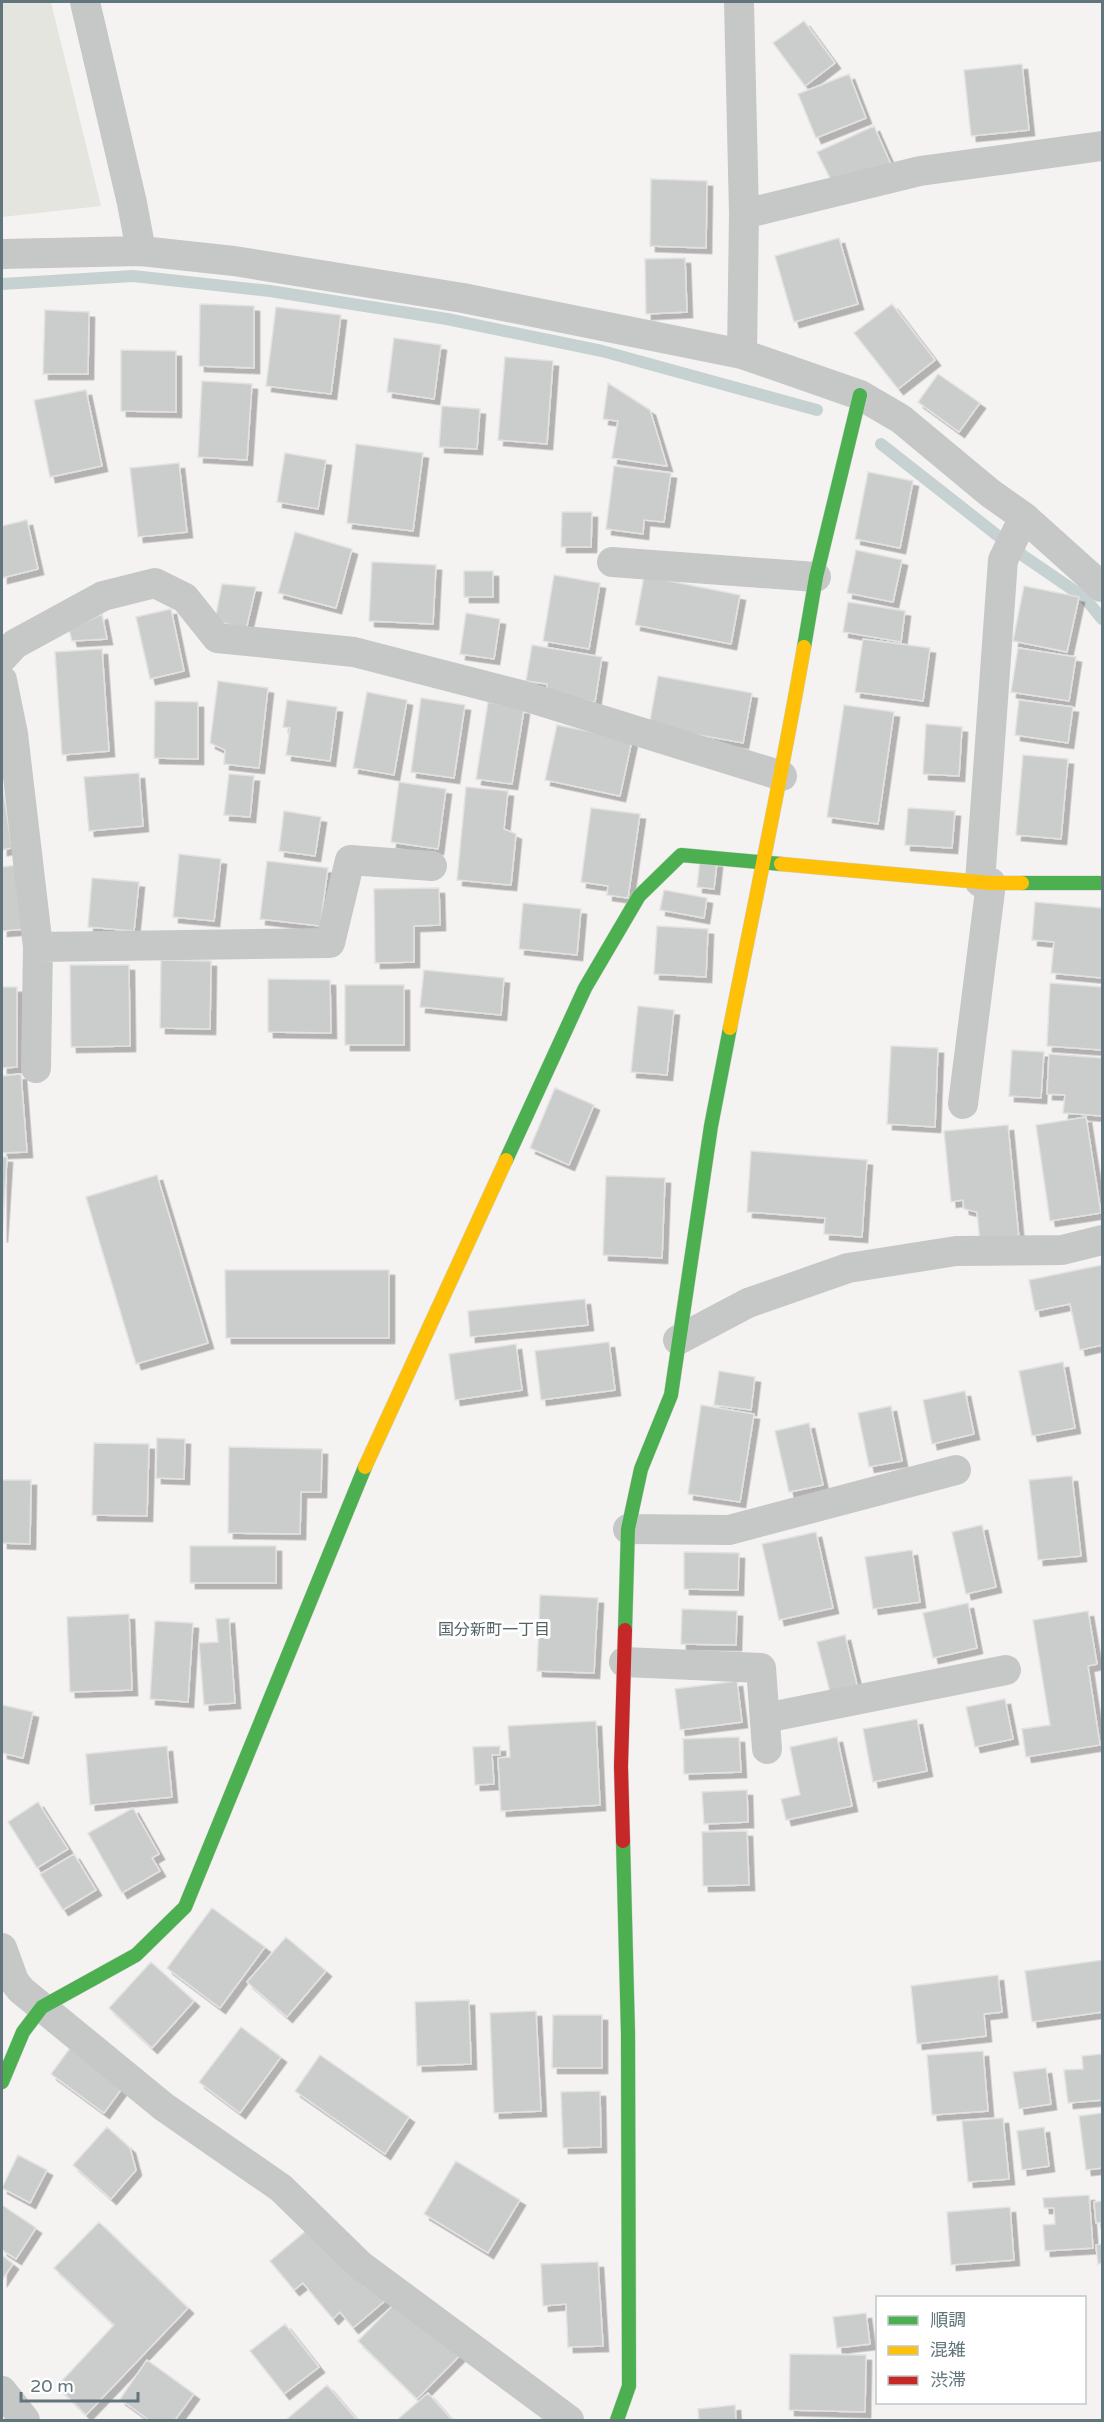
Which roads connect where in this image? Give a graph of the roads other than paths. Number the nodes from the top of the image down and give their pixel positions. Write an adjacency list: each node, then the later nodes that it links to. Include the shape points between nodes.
1 (85, 2): 5 (street)
2 (739, 2): 4 (street)
3 (1102, 146): 4 (street, via 920,171)
4 (744, 214): 7 (street)
5 (141, 250): 6 (street); 7 (street, via 463,298)
6 (2, 254)
7 (742, 354): 8 (street)
8 (860, 395): 9 (street, via 901,419); 11 (street)
9 (1021, 522): 12 (street); 19 (street, via 1003,560)
10 (612, 562): 11 (street)
11 (816, 577): 16 (street)
12 (1102, 587)
13 (2, 658): 16 (street, via 15,644 103,596 155,582 185,598 218,639 354,652 521,695)
14 (2, 680): 15 (street)
15 (7, 736): 21 (street)
16 (782, 777): 17 (street)
17 (762, 863): 19 (street); 25 (street, via 711,1126); 33 (street, via 681,855 639,896 585,988 362,1473 185,1907 136,1955)
18 (432, 866): 21 (street, via 350,860 330,943)
19 (986, 883): 20 (street); 23 (street)
20 (1102, 883)
21 (38, 946): 22 (street)
22 (36, 1068)
23 (963, 1104)
24 (1102, 1240): 25 (street, via 1062,1250 956,1251 848,1268 748,1303)
25 (678, 1340): 27 (street, via 671,1395 640,1469)
26 (956, 1470): 27 (street, via 729,1530)
27 (628, 1529): 28 (street)
28 (624, 1662): 30 (street, via 761,1668); 38 (street, via 621,1766 628,2033 629,2386)
29 (1006, 1670): 30 (street)
30 (765, 1718): 31 (street)
31 (767, 1749)
32 (2, 1948): 33 (street, via 14,1981)
33 (42, 2007): 34 (street, via 24,2032); 37 (street, via 164,2107 281,2188 360,2265)
34 (2, 2082)
35 (2, 2391): 36 (street)
36 (25, 2421)
37 (569, 2421)
38 (618, 2421)

